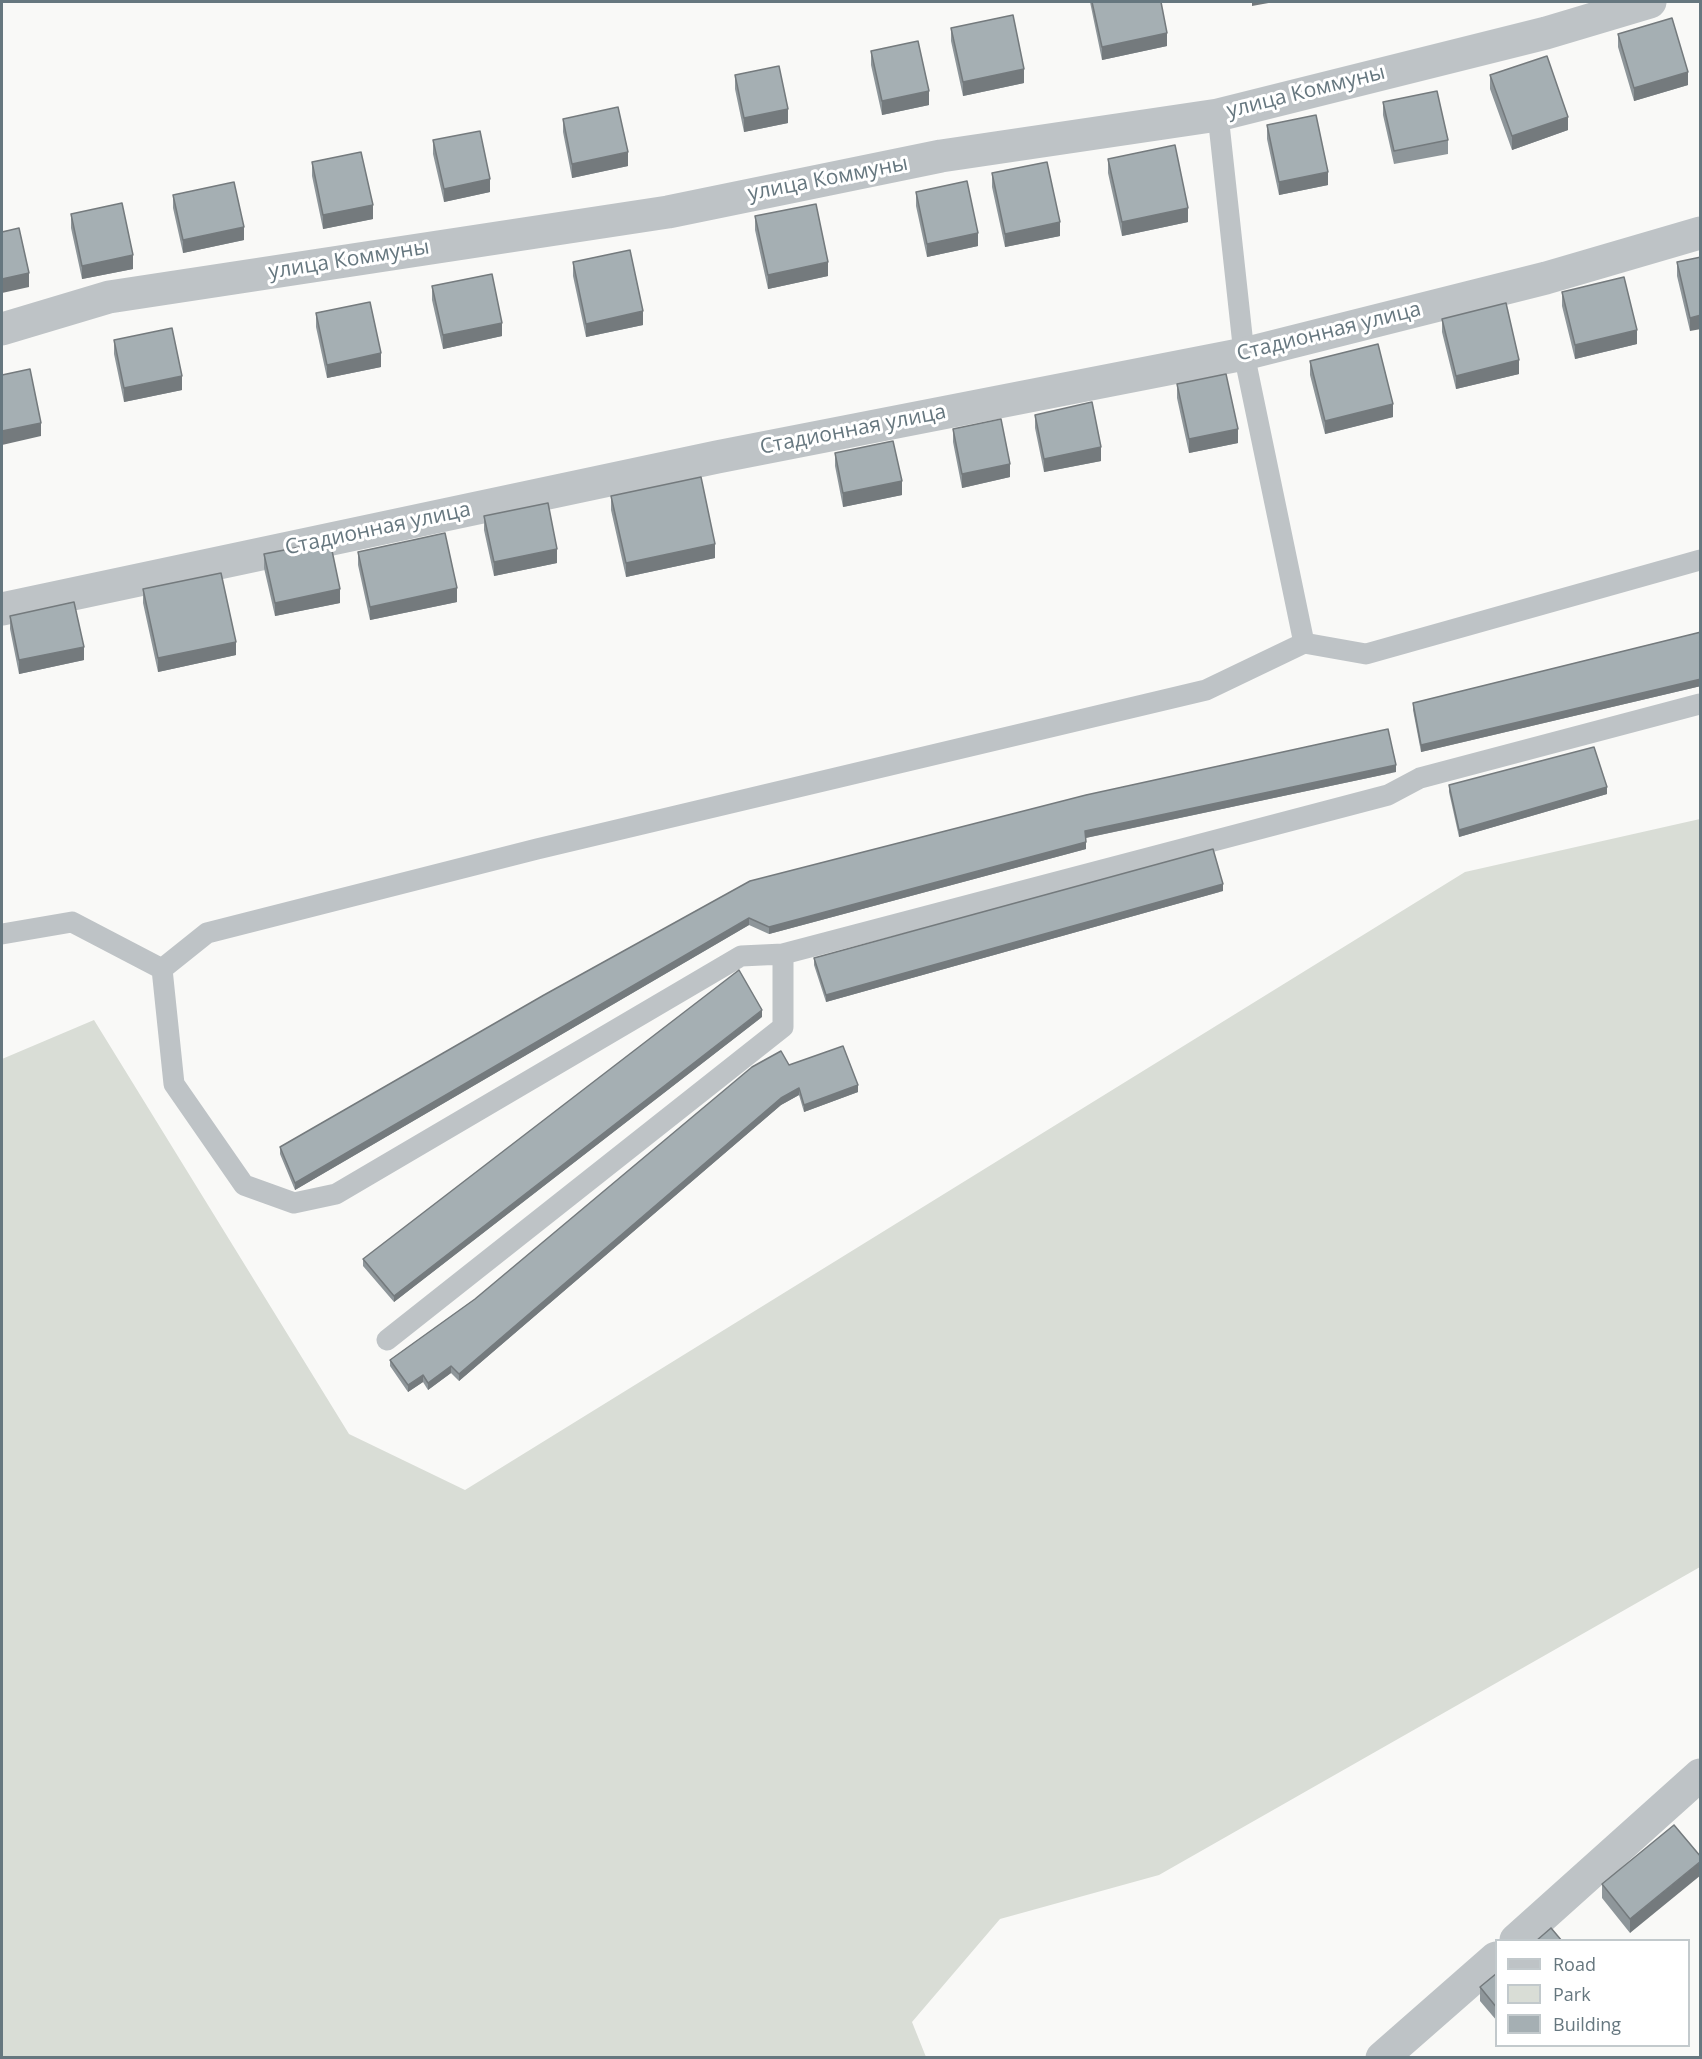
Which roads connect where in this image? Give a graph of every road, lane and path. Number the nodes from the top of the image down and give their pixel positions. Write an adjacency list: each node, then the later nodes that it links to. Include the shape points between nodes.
1 (1650, 2): 2 (street, улица Коммуны, via 1546,33)
2 (1218, 115): 4 (street, улица Коммуны, via 941,156 668,212 110,297); 5 (lane)
3 (1701, 233): 5 (street, Стадионная улица, via 1546,278)
4 (2, 329)
5 (1244, 354): 7 (street, Стадионная улица, via 705,460); 8 (lane)
6 (1701, 560): 8 (lane, via 1366,654)
7 (2, 609)
8 (1304, 643): 12 (lane, via 1206,690 549,846 207,933)
9 (1701, 704): 11 (lane, via 1420,778 1388,795)
10 (2, 934): 12 (lane, via 72,922)
11 (783, 954): 12 (lane, via 741,956 336,1194 294,1203 244,1185 174,1084); 13 (lane, via 783,1027)
12 (162, 969)
13 (387, 1340)
14 (1701, 1775): 15 (street)
15 (1518, 1939)
16 (1495, 1960): 17 (street)
17 (1382, 2058)

